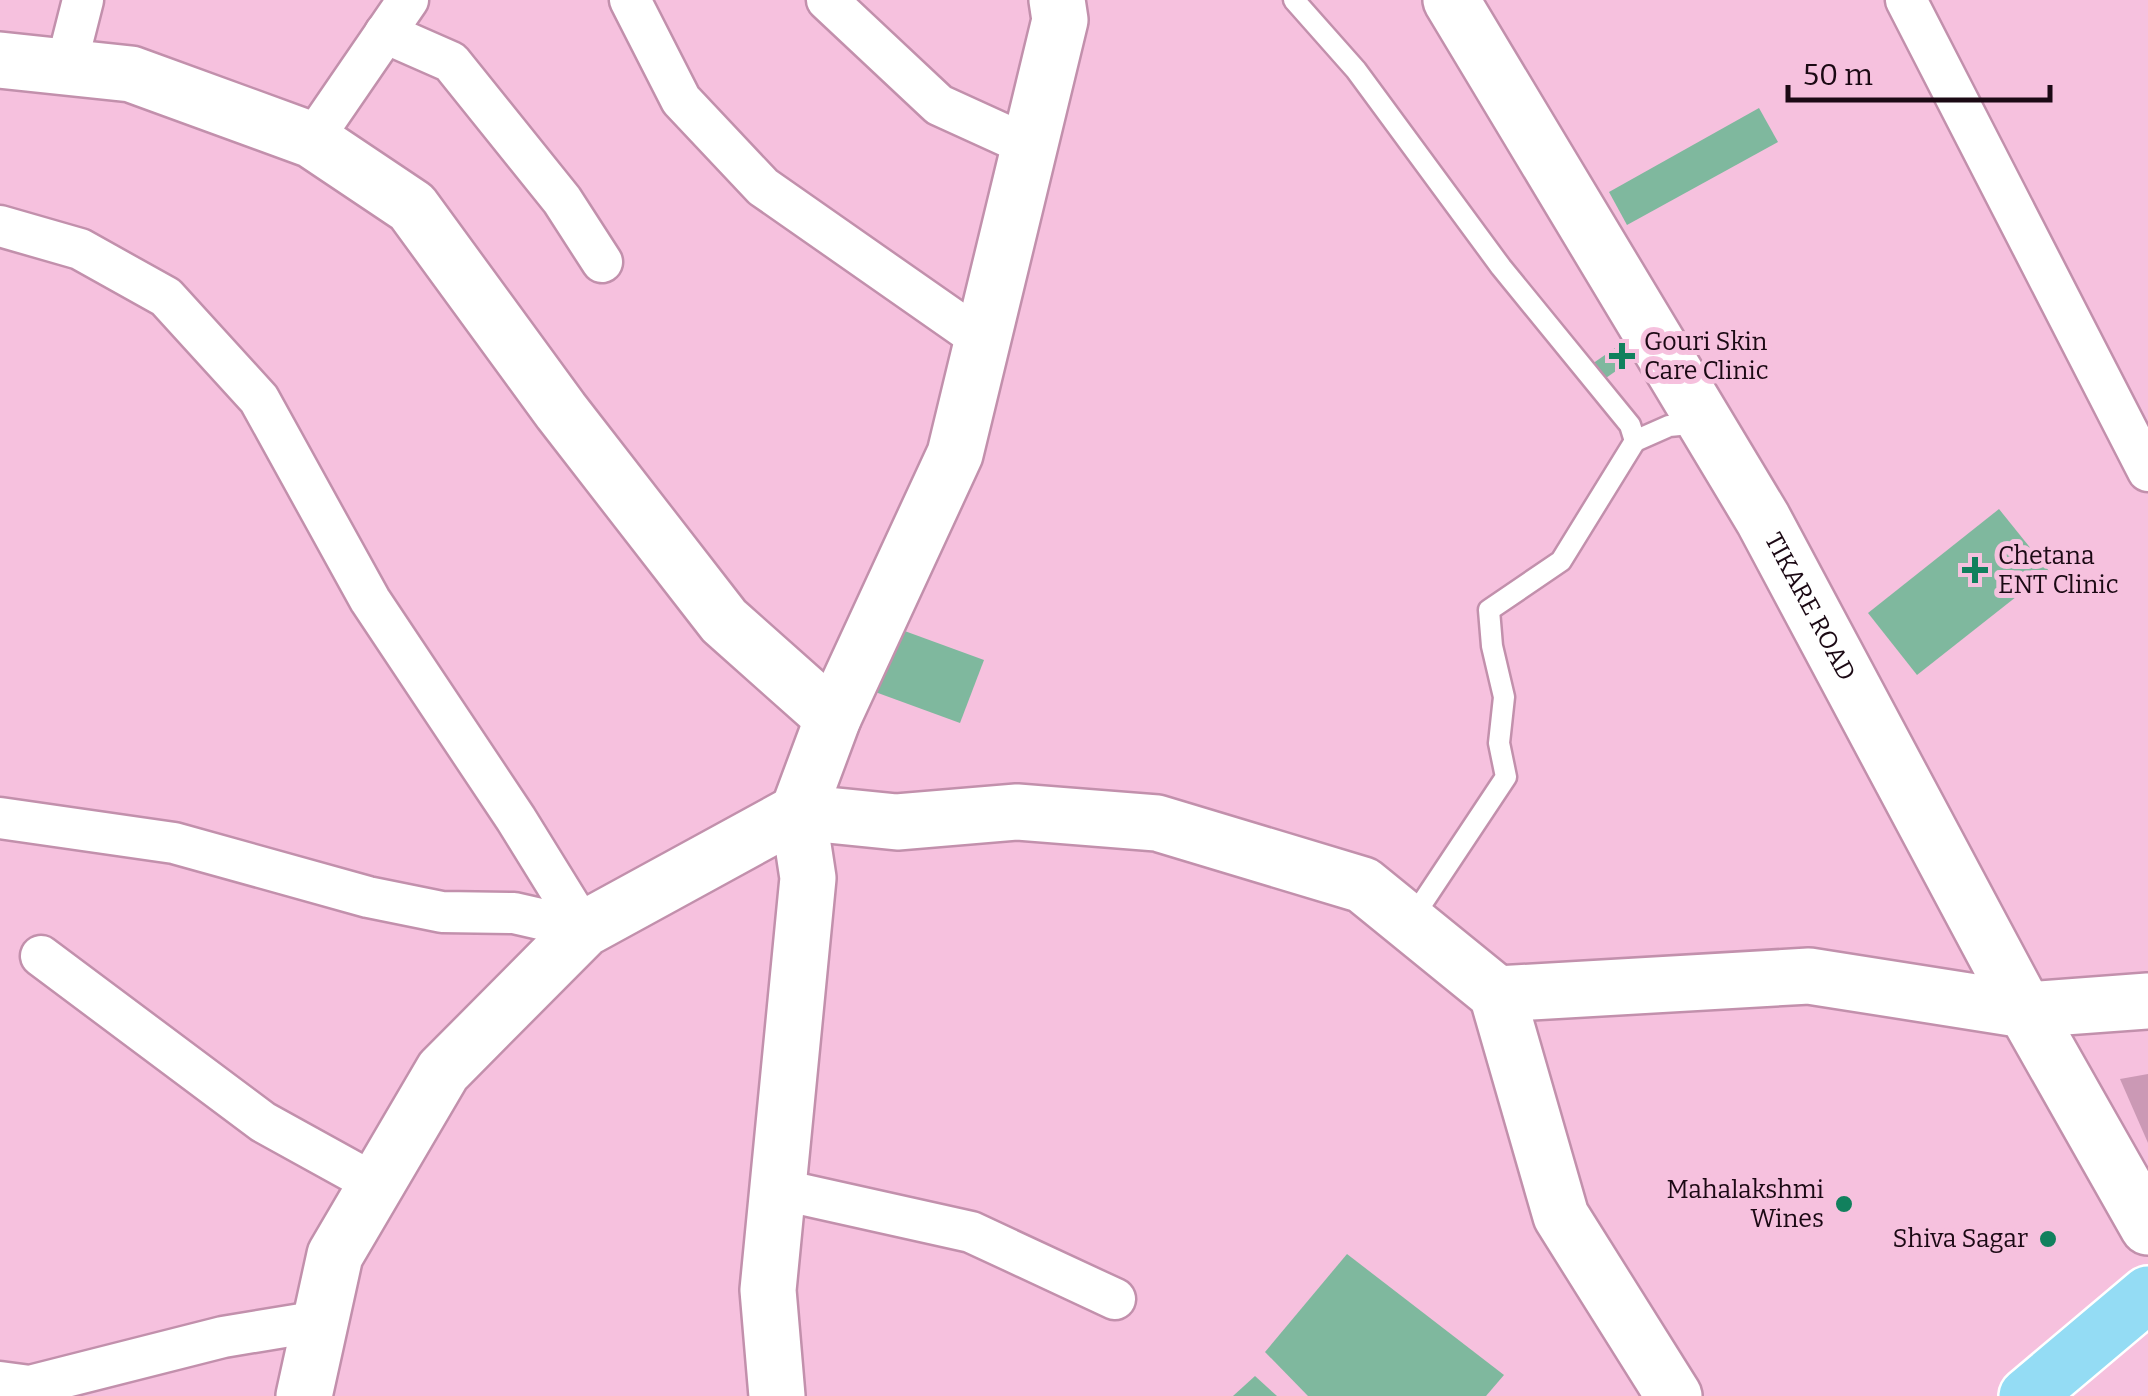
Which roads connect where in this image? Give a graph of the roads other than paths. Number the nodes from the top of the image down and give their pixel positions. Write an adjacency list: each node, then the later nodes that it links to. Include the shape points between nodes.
1 (82, 0): 10 (street)
2 (630, 0): 15 (street, via 681,100 763,186)
3 (826, 0): 12 (street, via 940,105)
4 (1057, 0): 12 (street, via 1060,20)
5 (1294, 0): 17 (lane, via 1356,70 1501,267 1630,425)
6 (1451, 0): 16 (street, TIKARE ROAD)
7 (1906, 0): 18 (street)
8 (396, 16): 11 (street); 14 (street, via 451,62 562,200)
9 (0, 60): 10 (street)
10 (66, 67): 11 (street, via 131,74)
11 (312, 140): 19 (street, via 412,207 724,621)
12 (1029, 146): 15 (street)
13 (0, 226): 23 (street, via 80,249 166,297 259,400 370,600)
14 (602, 262)
15 (982, 340): 19 (street, via 955,454)
16 (1705, 422): 17 (lane, via 1669,426); 27 (street, TIKARE ROAD)
17 (1635, 441): 22 (lane, via 1561,561 1489,610 1504,698 1498,743 1506,777)
18 (2148, 471)
19 (833, 718): 20 (street)
20 (798, 812): 22 (street, via 897,822 1017,812 1157,823 1363,885); 23 (street); 29 (street, via 808,878)
21 (0, 818): 23 (street, via 174,844 442,912 514,913)
22 (1409, 923): 25 (street)
23 (584, 929): 28 (street, via 443,1071)
24 (40, 956): 28 (street, via 263,1122)
25 (1497, 994): 27 (street, via 1809,976); 37 (street, via 1561,1216)
26 (2148, 1001): 27 (street)
27 (2025, 1010): 30 (street, TIKARE ROAD)
28 (377, 1184): 33 (street, via 335,1255)
29 (778, 1189): 32 (street, via 970,1232); 36 (street, via 768,1290)
30 (2148, 1227)
31 (2148, 1294): 38 (main road)
32 (1115, 1299)
33 (320, 1321): 34 (street, via 223,1337 30,1386); 35 (street)
34 (0, 1382)
35 (304, 1396)
36 (777, 1396)
37 (1674, 1396)
38 (2027, 1396)

